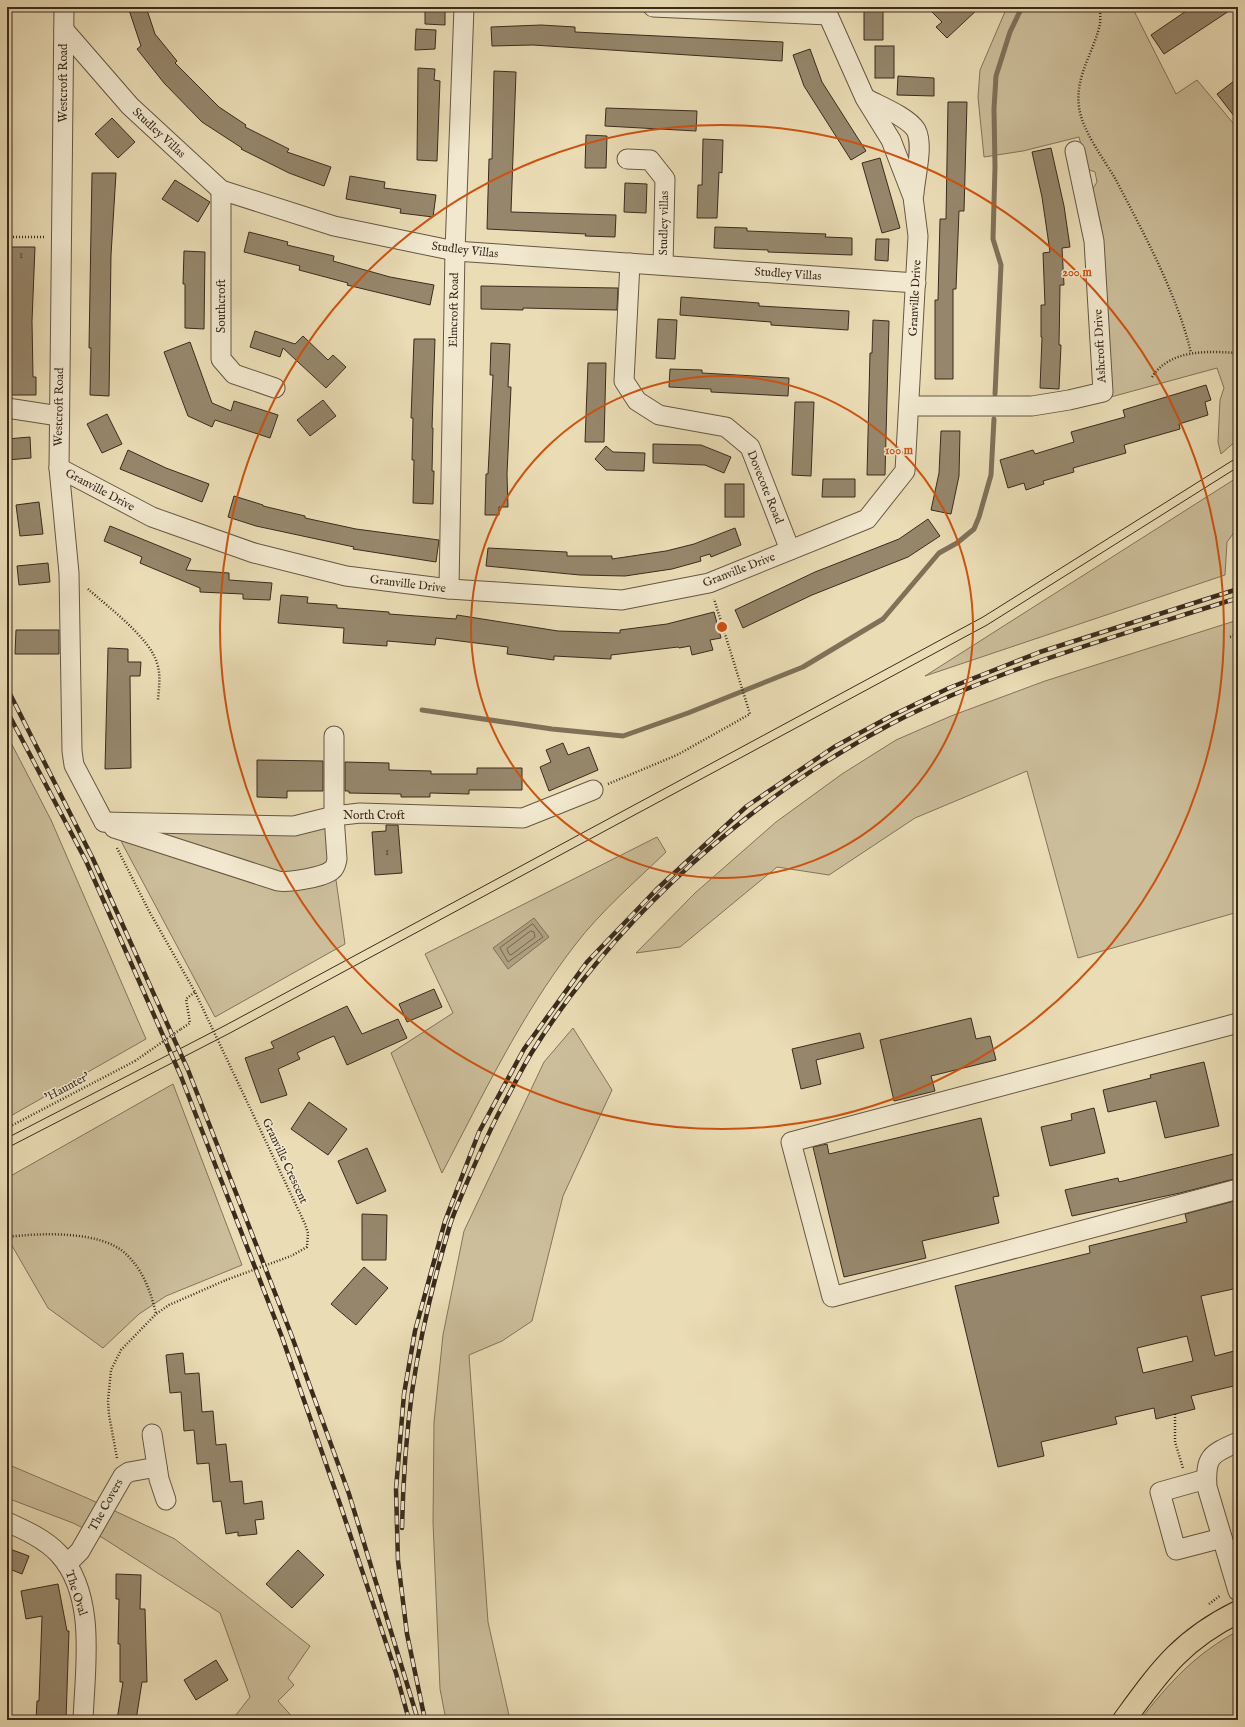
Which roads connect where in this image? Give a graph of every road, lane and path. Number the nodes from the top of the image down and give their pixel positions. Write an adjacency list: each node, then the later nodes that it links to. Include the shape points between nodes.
1 (64, 7): 6 (street, Westcroft Road)
2 (464, 7): 14 (street, Elmcroft Road)
3 (653, 7): 5 (street)
4 (1100, 7): 18 (path, via 1100,27 1083,68 1078,89 1079,108 1085,127 1116,180 1161,271)
5 (828, 11): 7 (street, Granville Drive)
6 (64, 30): 10 (street, Studley Villas, via 130,106); 12 (street, Westcroft Road)
7 (866, 98): 11 (street, Granville Drive, via 891,140); 11 (street, via 905,119 915,129 919,143)
8 (1075, 151): 22 (street, Ashcroft Drive, via 1087,178 1094,241 1103,392 1032,406)
9 (628, 159): 16 (street, Studley villas, via 650,160 665,179)
10 (221, 190): 14 (street, Studley Villas, via 334,226); 21 (street, Southcroft, via 222,359 234,374)
11 (913, 197): 17 (street, Granville Drive, via 918,236)
12 (62, 236): 13 (path); 24 (street, Westcroft Road)
13 (7, 237)
14 (455, 251): 15 (street, Studley Villas); 29 (street, Elmcroft Road)
15 (630, 263): 16 (street, Studley Villas); 26 (street, Dovecote Road, via 624,381 637,401 659,415 726,427 750,447)
16 (663, 265): 17 (street, Studley Villas)
17 (916, 283): 22 (street, Granville Drive)
18 (1191, 353): 19 (path); 20 (path, via 1165,362)
19 (1238, 353)
20 (1152, 377)
21 (275, 388)
22 (910, 406): 26 (street, Granville Drive, via 905,471 867,519)
23 (7, 408): 24 (street)
24 (59, 416): 25 (street, Westcroft Road)
25 (59, 468): 27 (street, Westcroft Road); 29 (street, Granville Drive, via 152,517 254,553 346,576)
26 (790, 550): 28 (street, Granville Drive)
27 (68, 573): 32 (path, via 133,629 148,646 157,662 160,679); 36 (street, Westcroft Road, via 72,758)
28 (709, 583): 29 (street, Granville Drive, via 622,600); 34 (path, via 750,714 677,755)
29 (449, 589)
30 (1238, 634): 31 (path)
31 (1230, 637)
32 (158, 700)
33 (334, 736): 35 (street)
34 (593, 790): 35 (street, North Croft, via 523,818 360,813)
35 (334, 816): 36 (street, North Croft, via 294,826); 36 (street, via 337,858 334,869 286,882 117,829)
36 (104, 822): 37 (path, via 149,911)
37 (196, 992): 39 (path, 'Haunter', bridge, via 186,999 190,1023 135,1061); 42 (path, Granville Crescent, via 308,1232 307,1247)
38 (1238, 1023): 40 (street, via 791,1142 832,1297)
39 (7, 1128)
40 (1238, 1189)
41 (7, 1237): 43 (path, via 68,1235 111,1244 137,1265 148,1286)
42 (291, 1256): 43 (path, The Covers, bridge, via 186,1296)
43 (156, 1314): 48 (path, The Covers, via 130,1339 115,1362 109,1383 109,1416 116,1455)
44 (1175, 1414): 50 (path, via 1175,1442)
45 (152, 1434): 47 (street)
46 (1238, 1442): 49 (street, via 1214,1452 1205,1470)
47 (157, 1467): 48 (street, via 129,1472); 51 (street)
48 (123, 1476): 54 (street, The Covers, via 80,1551)
49 (1206, 1479): 50 (street); 53 (street)
50 (1187, 1484): 53 (street, via 1160,1492 1176,1550)
51 (166, 1500)
52 (7, 1522): 54 (street, The Oval, via 48,1544)
53 (1222, 1538): 55 (street)
54 (67, 1564): 57 (street, The Oval, via 78,1589 85,1620)
55 (1238, 1591)
56 (1238, 1612): 58 (main road, via 1219,1622 1182,1649 1163,1667)
57 (83, 1720)
58 (1124, 1720)

